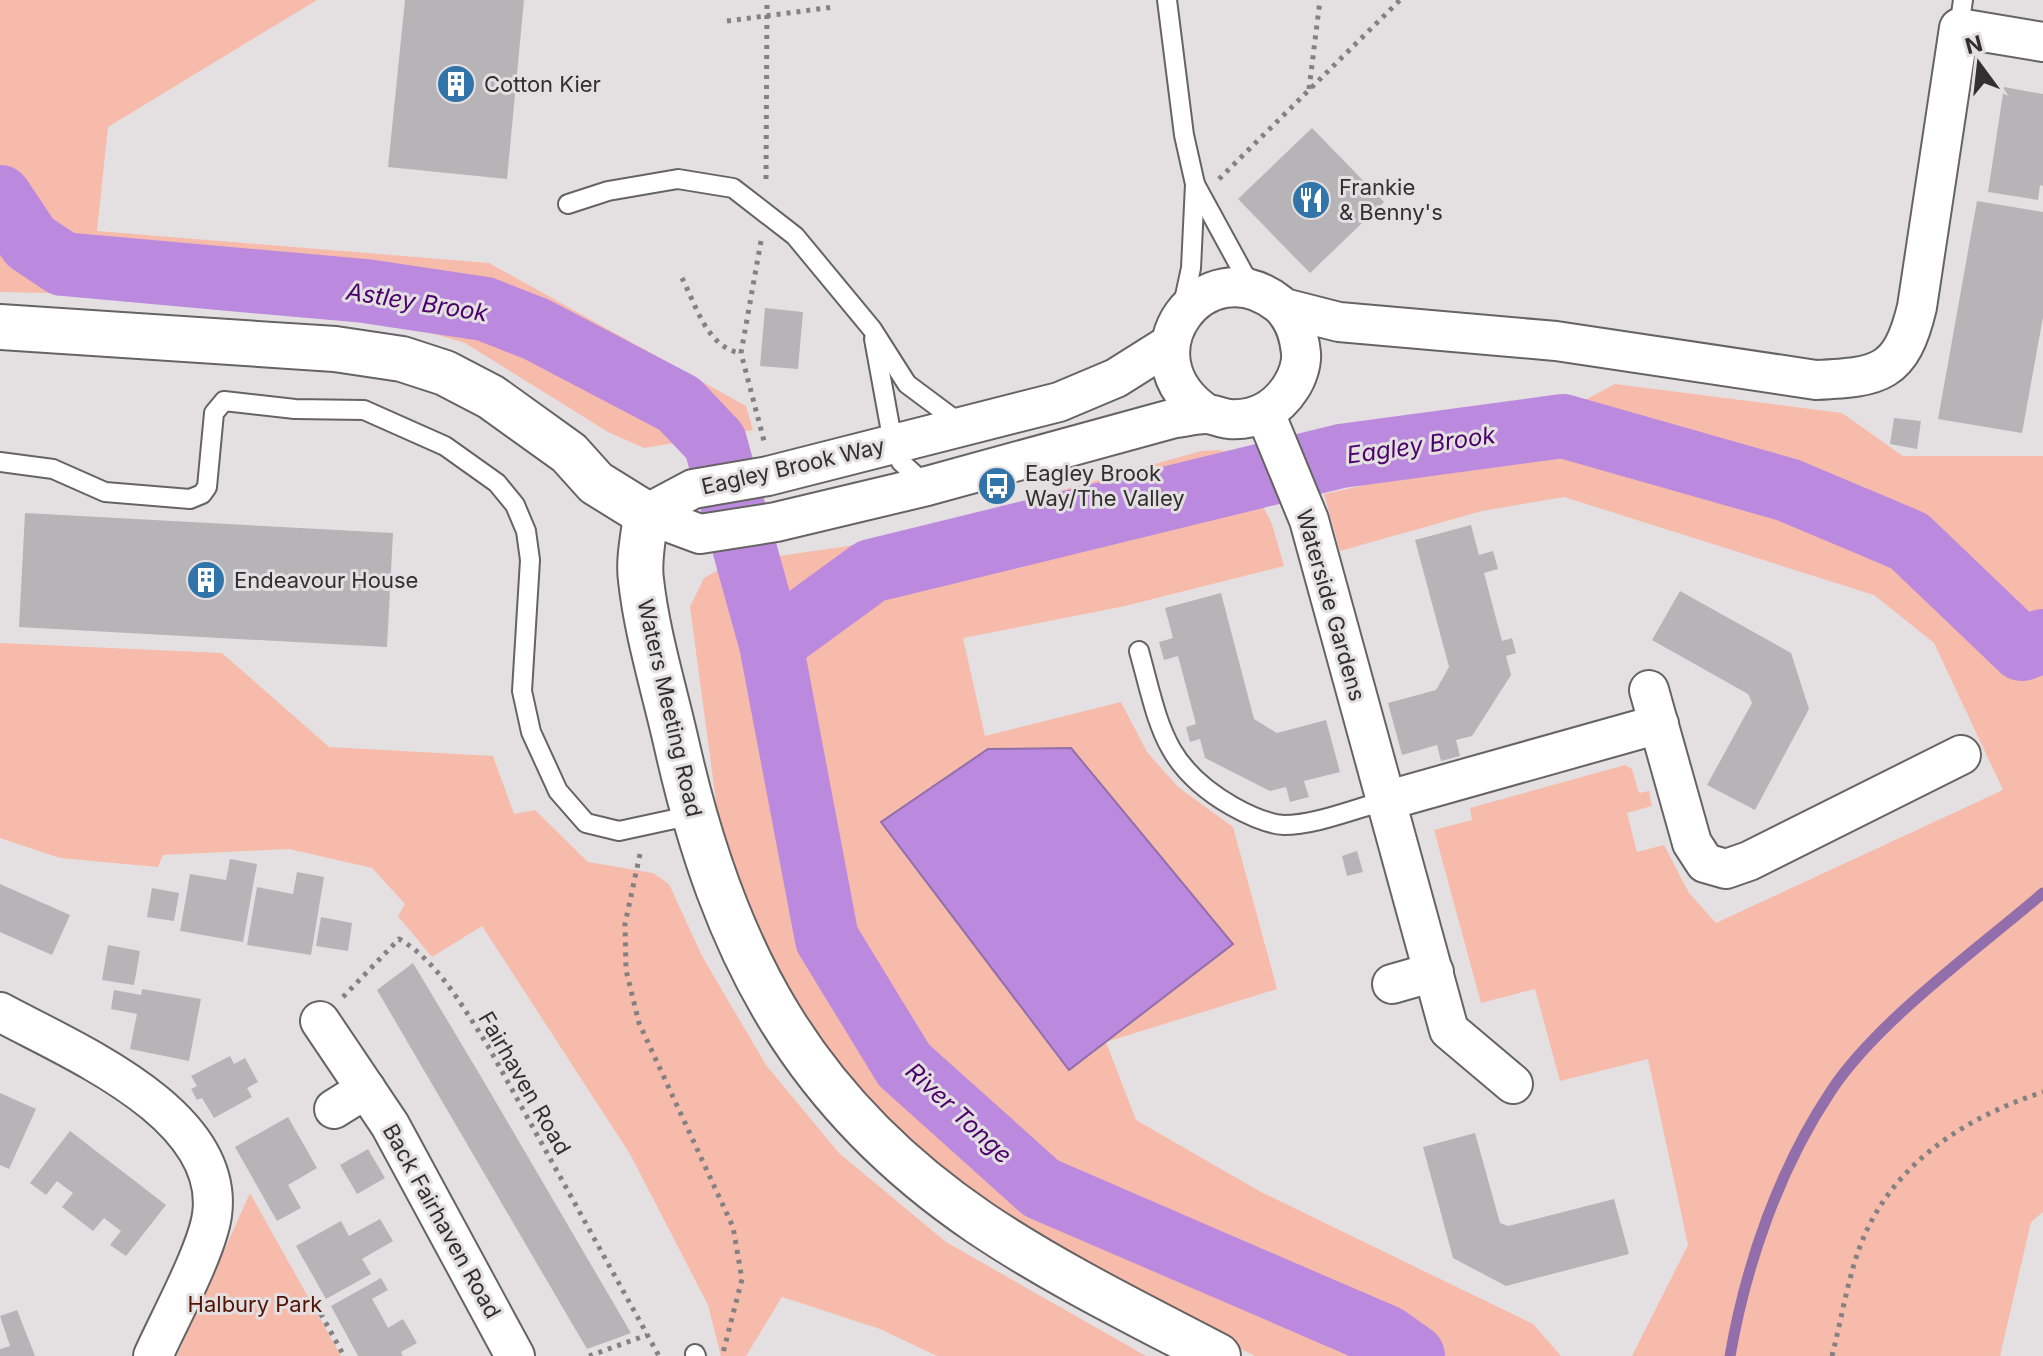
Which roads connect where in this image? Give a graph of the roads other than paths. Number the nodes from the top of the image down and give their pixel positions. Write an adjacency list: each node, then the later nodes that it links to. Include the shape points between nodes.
1 (1167, 0): 4 (lane, via 1184,135)
2 (1961, 14): 3 (street); 8 (street, via 1917,307 1909,340 1887,369 1816,380 1556,341)
3 (2043, 42)
4 (1198, 190): 6 (lane, via 1244,274); 10 (lane, via 1191,268)
5 (568, 204): 9 (lane, via 678,179 733,188 795,236)
6 (1276, 302): 8 (street, via 1339,322); 10 (street, via 1250,289 1231,287 1203,296); 11 (street, via 1299,336)
7 (0, 327): 18 (street, via 335,349 402,359 445,373 491,397 569,453 596,483)
8 (1390, 328): 11 (street, via 1347,337)
9 (872, 329): 13 (lane, via 907,384); 15 (lane)
10 (1175, 330): 12 (street, via 1170,365 1177,385); 13 (street, Eagley Brook Way, via 1116,378 1059,402)
11 (1299, 366): 14 (street)
12 (1207, 414): 14 (street); 17 (street, via 1175,418)
13 (962, 425): 15 (street, Eagley Brook Way)
14 (1271, 427): 21 (street, Waterside Gardens, via 1309,520)
15 (893, 443): 17 (lane, via 901,462); 18 (street, Eagley Brook Way, via 765,458)
16 (0, 462): 22 (lane, via 53,469 105,492 190,499 207,487 214,413 224,401 364,410 445,446 497,483 515,505 526,531 530,560 522,691 531,732 558,791 586,823 619,831)
17 (927, 486): 18 (street, via 700,534)
18 (646, 514): 22 (street, Waters Meeting Road, via 640,578)
19 (1139, 651): 21 (lane, via 1176,761 1222,800 1246,814 1284,825)
20 (1961, 755): 21 (street, via 1726,869 1705,863 1692,843 1654,707)
21 (1385, 801): 23 (street, Waterside Gardens)
22 (693, 815): 32 (street, Waters Meeting Road, via 750,968 805,1058 854,1115 907,1166 979,1222 1056,1270)
23 (1434, 972): 24 (street); 27 (street, Waterside Gardens, via 1449,1030)
24 (1392, 984)
25 (0, 1012): 30 (street, via 100,1066 166,1111 197,1149 213,1212)
26 (320, 1021): 28 (street, Back Fairhaven Road)
27 (1513, 1084)
28 (366, 1089): 29 (street); 31 (street, Back Fairhaven Road, via 413,1165)
29 (334, 1109)
30 (153, 1356)
31 (515, 1356)
32 (1218, 1356)

